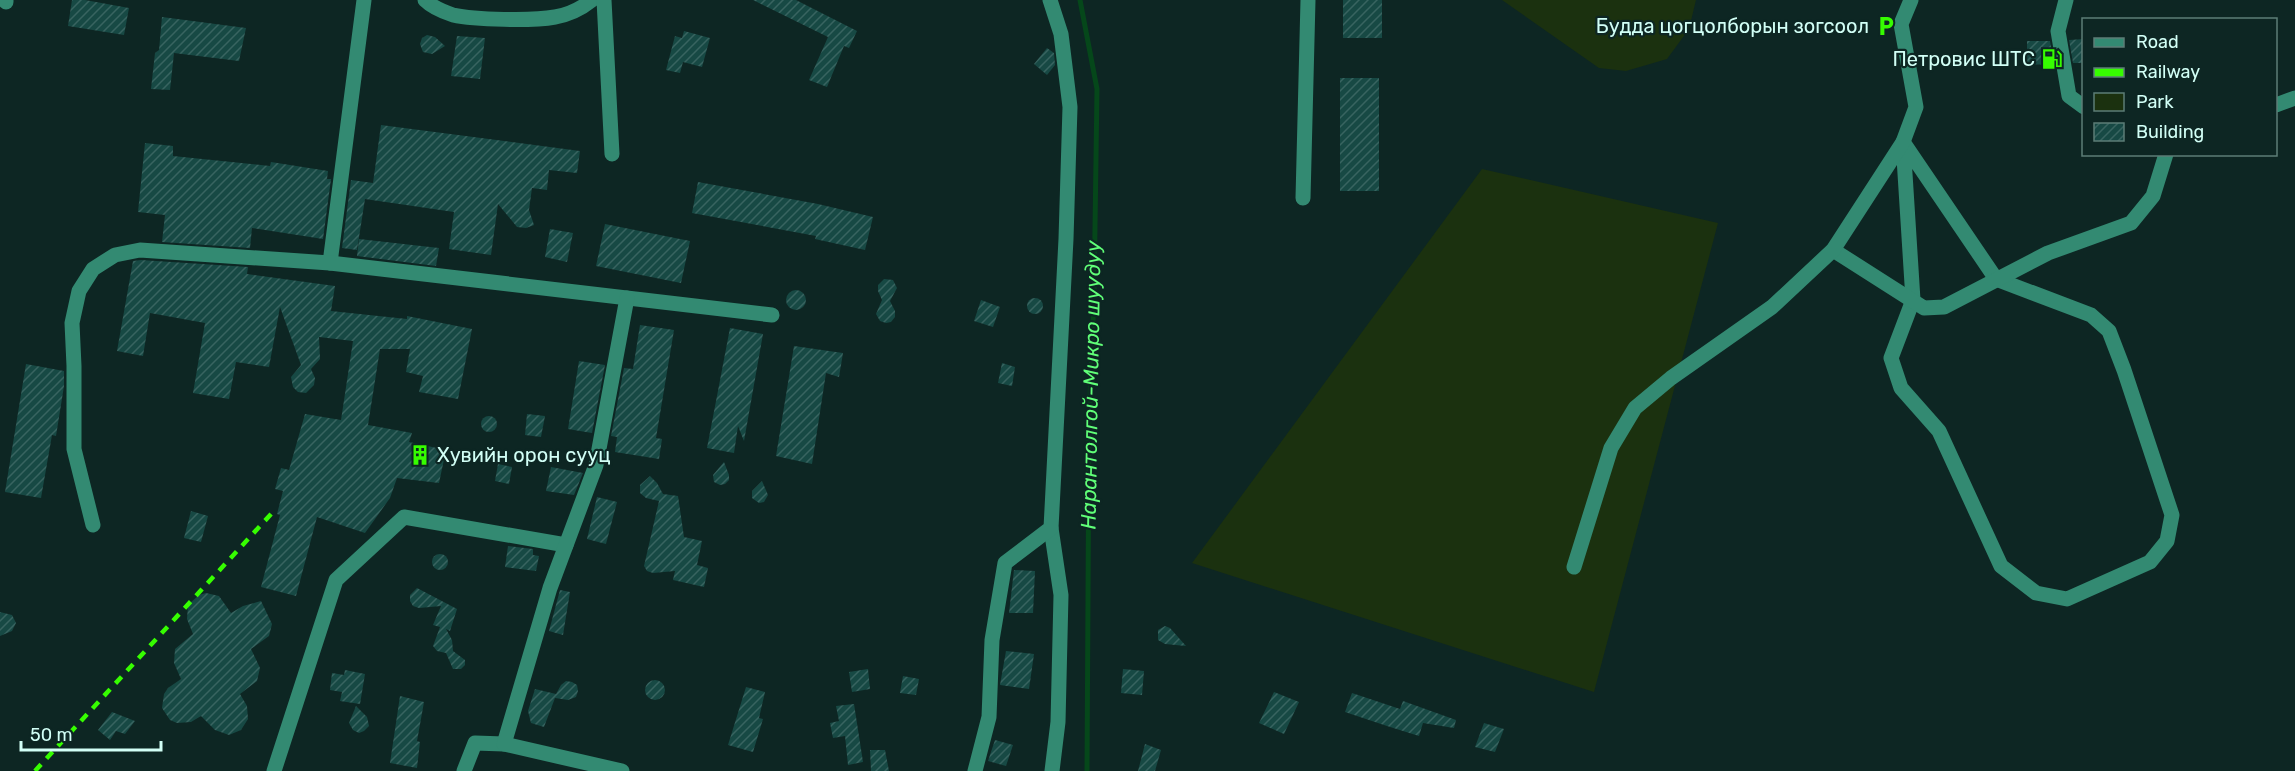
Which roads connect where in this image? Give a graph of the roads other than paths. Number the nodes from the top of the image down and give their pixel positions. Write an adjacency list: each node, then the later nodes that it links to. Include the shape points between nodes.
1 (364, 0): 17 (lane)
2 (425, 0): 3 (lane, via 453,15 499,19 556,17)
3 (592, 0)
4 (604, 0): 13 (lane)
5 (1050, 0): 23 (lane, via 1061,34 1070,107)
6 (1308, 0): 15 (lane)
7 (1911, 0): 12 (lane, via 1901,24 1916,107)
8 (2066, 0): 11 (lane, via 2058,31 2069,96)
9 (2295, 98): 10 (lane)
10 (2277, 105)
11 (2082, 106)
12 (1903, 142): 16 (lane); 18 (lane); 20 (lane)
13 (612, 154)
14 (2165, 156): 18 (lane, via 2153,196 2131,223 2048,253)
15 (1303, 198)
16 (1833, 250): 20 (lane); 25 (lane, via 1772,307 1635,408 1611,448)
17 (330, 263): 19 (lane); 22 (lane, via 140,250 115,255 93,269 78,291 72,323 74,449)
18 (1996, 279): 20 (lane, via 1944,307 1924,308); 20 (lane, via 2091,315 2109,332 2172,515 2168,541 2150,562 2067,599 2036,593 2001,566 1939,431 1901,388 1891,358)
19 (627, 298): 21 (lane); 24 (lane, via 596,465)
20 (1912, 300)
21 (772, 315)
22 (93, 525)
23 (1052, 528): 30 (lane, via 1005,563 993,640 989,717); 31 (lane, via 1060,595 1058,722)
24 (566, 545): 26 (lane); 27 (lane, via 404,517 336,580)
25 (1575, 567)
26 (504, 744): 28 (lane, via 475,743); 29 (lane)
27 (274, 771)
28 (464, 771)
29 (622, 771)
30 (975, 771)
31 (1052, 771)

